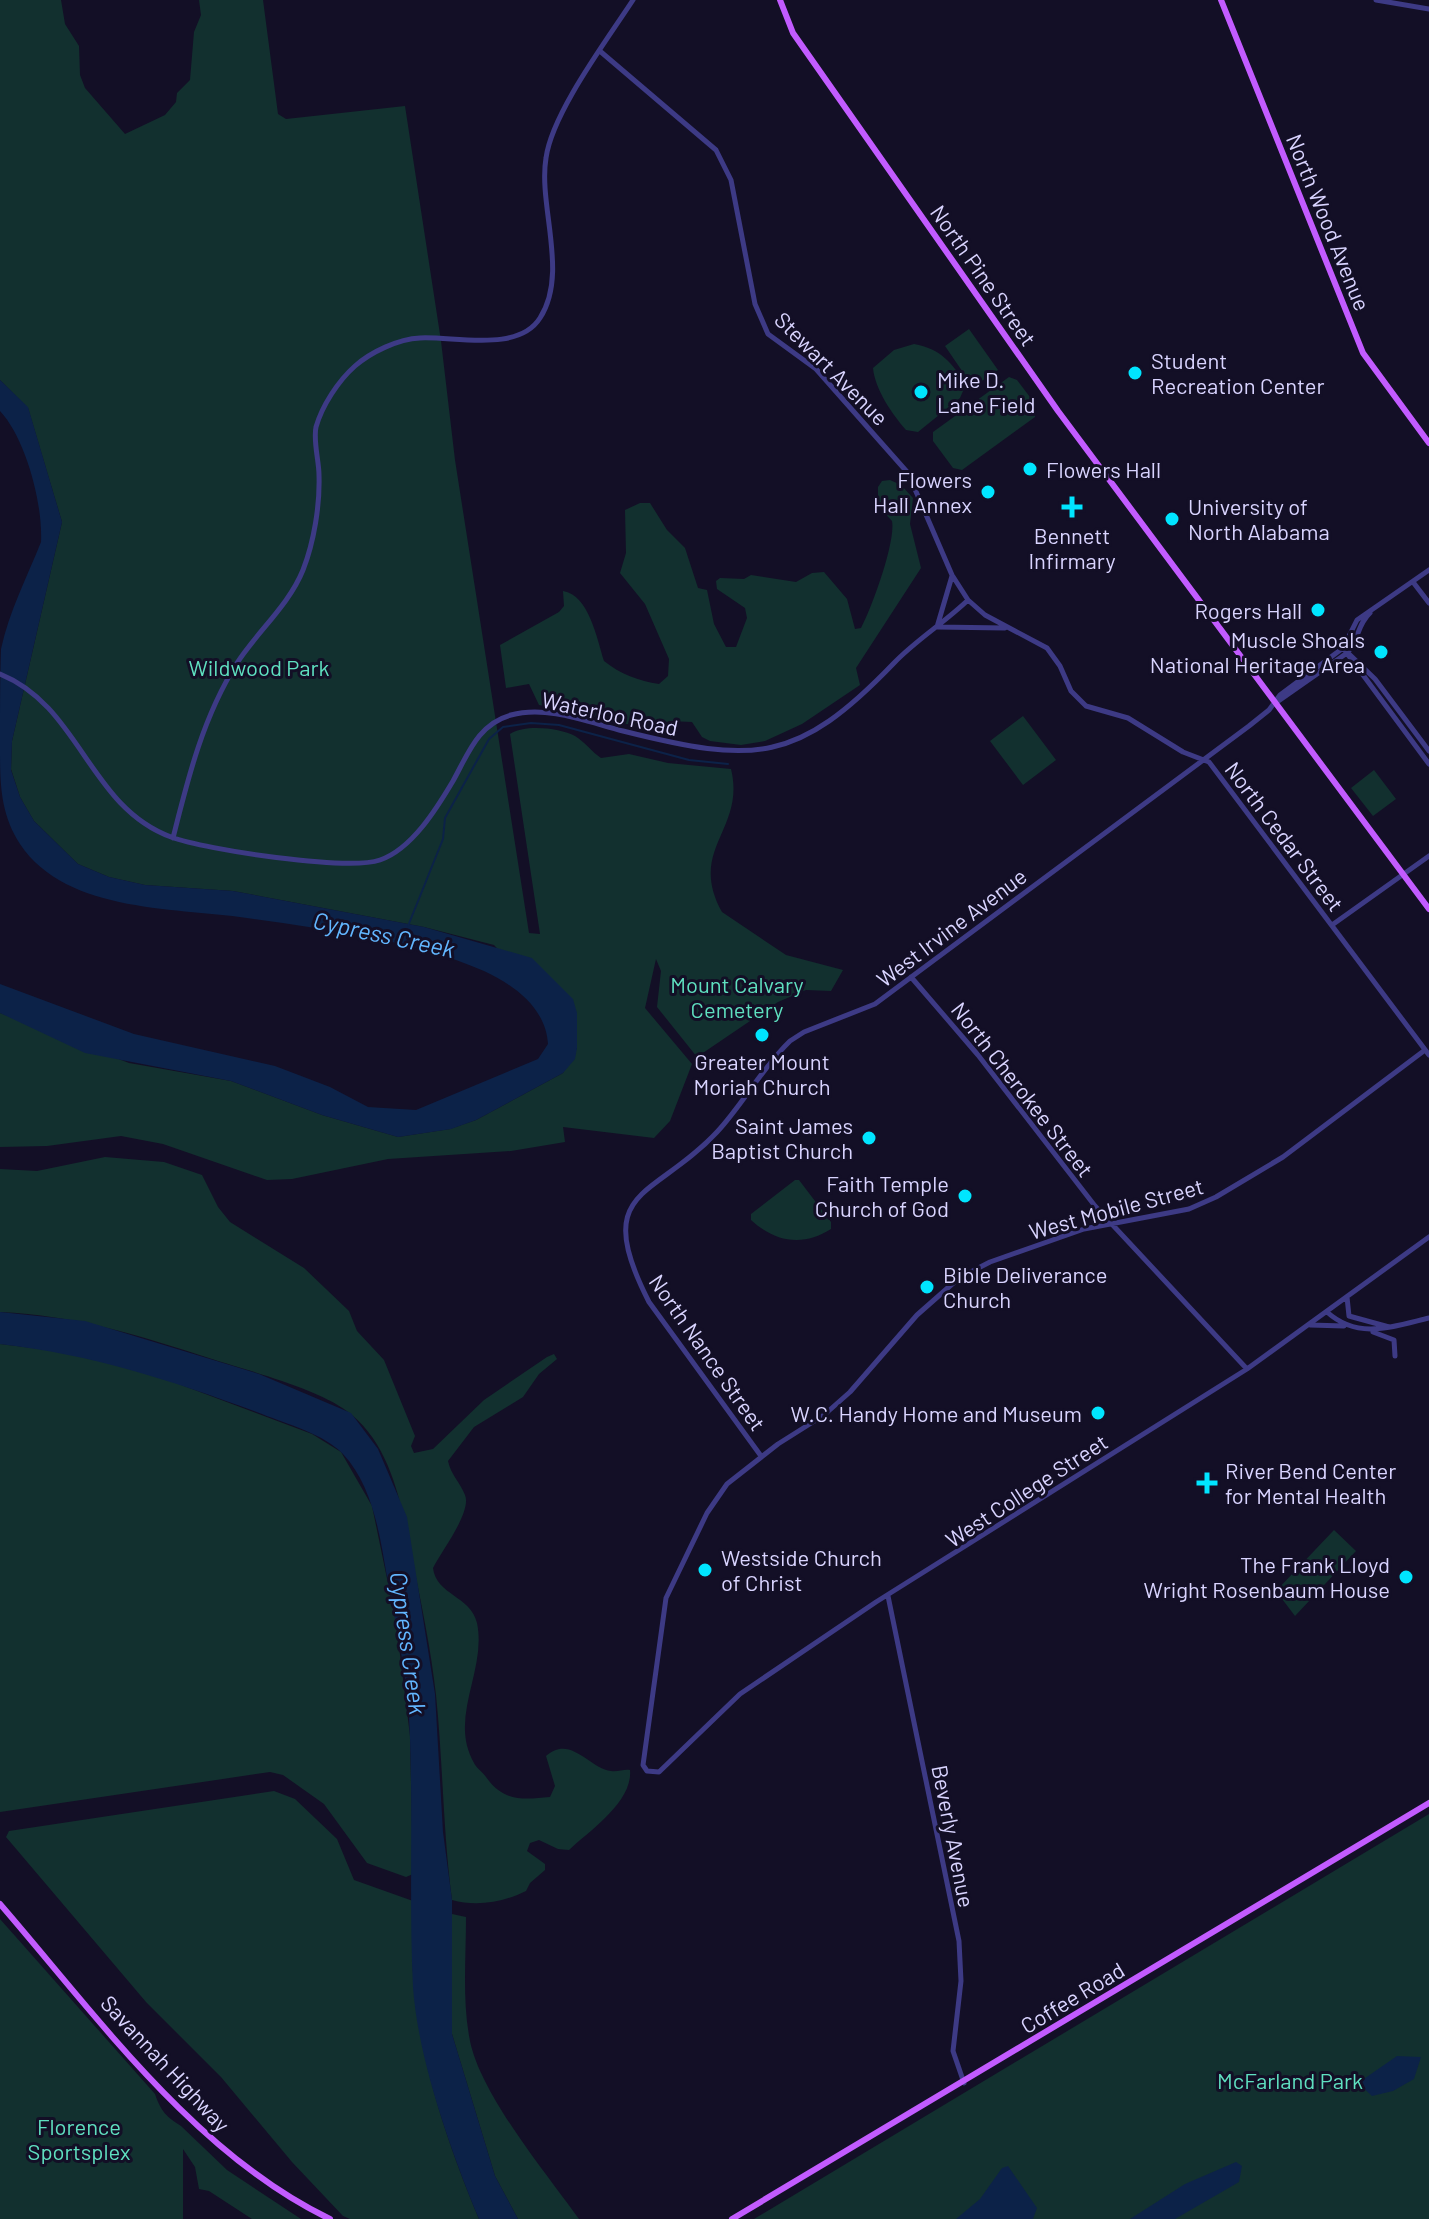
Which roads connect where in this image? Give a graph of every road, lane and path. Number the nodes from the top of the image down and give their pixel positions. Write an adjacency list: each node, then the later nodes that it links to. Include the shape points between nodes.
1 (633, 0): 6 (street)
2 (780, 0): 22 (main road, North Pine Street, via 798,40 1011,346)
3 (1221, 0): 7 (main road, North Wood Avenue, via 1363,353)
4 (1376, 0): 5 (street)
5 (1429, 9)
6 (601, 52): 9 (street, Stewart Avenue, via 716,150 731,180 755,304 768,334 816,369 898,460 916,487); 26 (street, via 571,97 546,154 552,269 542,317 517,336 408,340 368,357 343,378 316,427 318,504 304,567 220,695 191,767)
7 (1429, 443)
8 (1429, 570): 10 (street)
9 (952, 575): 11 (street, Stewart Avenue); 14 (street)
10 (1413, 582): 12 (street); 13 (street)
11 (968, 600): 14 (street, Waterloo Road); 15 (street, North Cedar Street)
12 (1429, 603)
13 (1372, 611): 16 (street, via 1360,622); 17 (street, via 1357,620)
14 (937, 627): 15 (street); 26 (street, Waterloo Road, via 845,710 800,740 768,749 705,750 546,713 506,716 479,734 432,813 406,842 381,859 345,865)
15 (1010, 628): 24 (street, North Cedar Street, via 1047,648 1071,691 1086,706 1128,718 1183,752)
16 (1357, 637): 17 (street); 18 (street)
17 (1345, 650): 18 (street); 21 (street); 22 (street, West Irvine Avenue)
18 (1359, 660): 20 (street)
19 (0, 674): 26 (street, Waterloo Road, via 37,695 76,738 116,801 148,827)
20 (1375, 679): 21 (street); 23 (street)
21 (1369, 684): 25 (street)
22 (1276, 703): 24 (street, West Irvine Avenue); 28 (main road, North Pine Street)
23 (1429, 751)
24 (1205, 759): 30 (street, North Cedar Street); 31 (street, West Irvine Avenue)
25 (1429, 764)
26 (173, 838)
27 (1429, 856): 28 (street)
28 (1403, 875): 29 (main road, North Pine Street); 30 (street)
29 (1429, 909)
30 (1332, 925): 32 (street, North Cedar Street)
31 (911, 977): 33 (street, West Irvine Avenue, via 875,1004 790,1041 717,1133); 34 (street, North Cherokee Street)
32 (1427, 1052): 34 (street, West Mobile Street, via 1283,1157 1216,1197 1189,1209)
33 (657, 1181): 45 (street, North Nance Street, via 639,1194 628,1213 627,1239 636,1275 649,1302)
34 (1109, 1222): 44 (street, North Cherokee Street); 45 (street, West Mobile Street, via 1016,1252 959,1278 917,1315 833,1407)
35 (1429, 1237): 36 (street, West College Street)
36 (1347, 1297): 37 (street, West College Street); 41 (street, via 1349,1316)
37 (1327, 1312): 39 (street, West College Street); 40 (street)
38 (1429, 1318): 41 (street)
39 (1309, 1325): 40 (street); 44 (street, West College Street)
40 (1348, 1326): 42 (street)
41 (1390, 1327): 42 (street)
42 (1368, 1331): 43 (street, via 1390,1337)
43 (1395, 1356)
44 (1247, 1369): 46 (street, West College Street)
45 (761, 1456): 47 (street, West Mobile Street, via 720,1493 666,1598 643,1765)
46 (888, 1596): 47 (street, West College Street, via 740,1694 659,1772); 50 (street, Beverly Avenue, via 959,1941 961,1981 953,2051)
47 (647, 1771)
48 (1429, 1803): 50 (main road, Coffee Road)
49 (0, 1904): 51 (main road, Savannah Highway, via 201,2130 268,2185)
50 (964, 2083): 52 (main road, Coffee Road)
51 (330, 2219)
52 (732, 2219)

